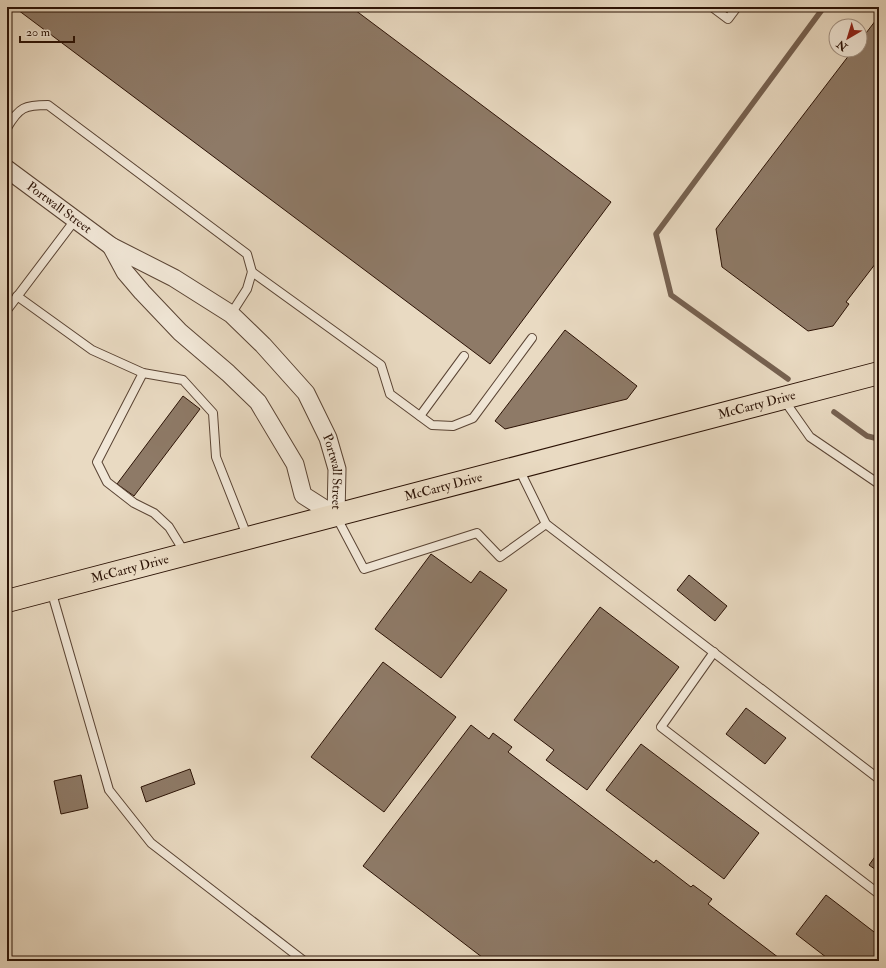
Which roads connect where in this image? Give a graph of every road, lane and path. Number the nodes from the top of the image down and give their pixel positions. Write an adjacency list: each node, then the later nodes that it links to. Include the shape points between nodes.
1 (712, 7): 2 (lane, via 728,19)
2 (737, 7)
3 (7, 128): 7 (lane, via 16,112 29,106 48,105 247,254)
4 (7, 169): 5 (street, Portwall Street)
5 (75, 220): 6 (street, Portwall Street); 8 (lane)
6 (111, 246): 10 (street, Portwall Street, via 174,278); 19 (street, Portwall Street, via 125,272 142,292 180,332 258,402 295,464 303,495)
7 (252, 272): 10 (lane, via 247,289); 16 (lane, via 381,365 390,394)
8 (17, 296): 9 (lane); 13 (lane, via 92,350)
9 (7, 310)
10 (231, 314): 19 (street, Portwall Street, via 306,393 328,438 337,469)
11 (532, 338): 16 (lane, via 473,418 453,426 432,425)
12 (464, 356): 16 (lane)
13 (143, 373): 21 (lane, via 183,380 213,413 216,457); 22 (lane, via 97,462 107,482 134,503 154,513 168,527)
14 (879, 374): 15 (main road, McCarty Drive)
15 (783, 399): 17 (main road, McCarty Drive); 18 (lane, via 810,437)
16 (420, 416)
17 (519, 468): 19 (main road, McCarty Drive); 20 (lane)
18 (879, 484)
19 (336, 516): 20 (lane, via 364,569 477,533 500,557); 21 (main road, McCarty Drive)
20 (546, 524): 25 (lane)
21 (248, 538): 22 (main road, McCarty Drive)
22 (185, 553): 23 (main road, McCarty Drive)
23 (51, 588): 24 (main road, McCarty Drive); 28 (lane, via 110,790 151,843)
24 (7, 601)
25 (714, 652): 26 (lane); 27 (lane, via 661,727)
26 (879, 779)
27 (879, 894)
28 (304, 961)

